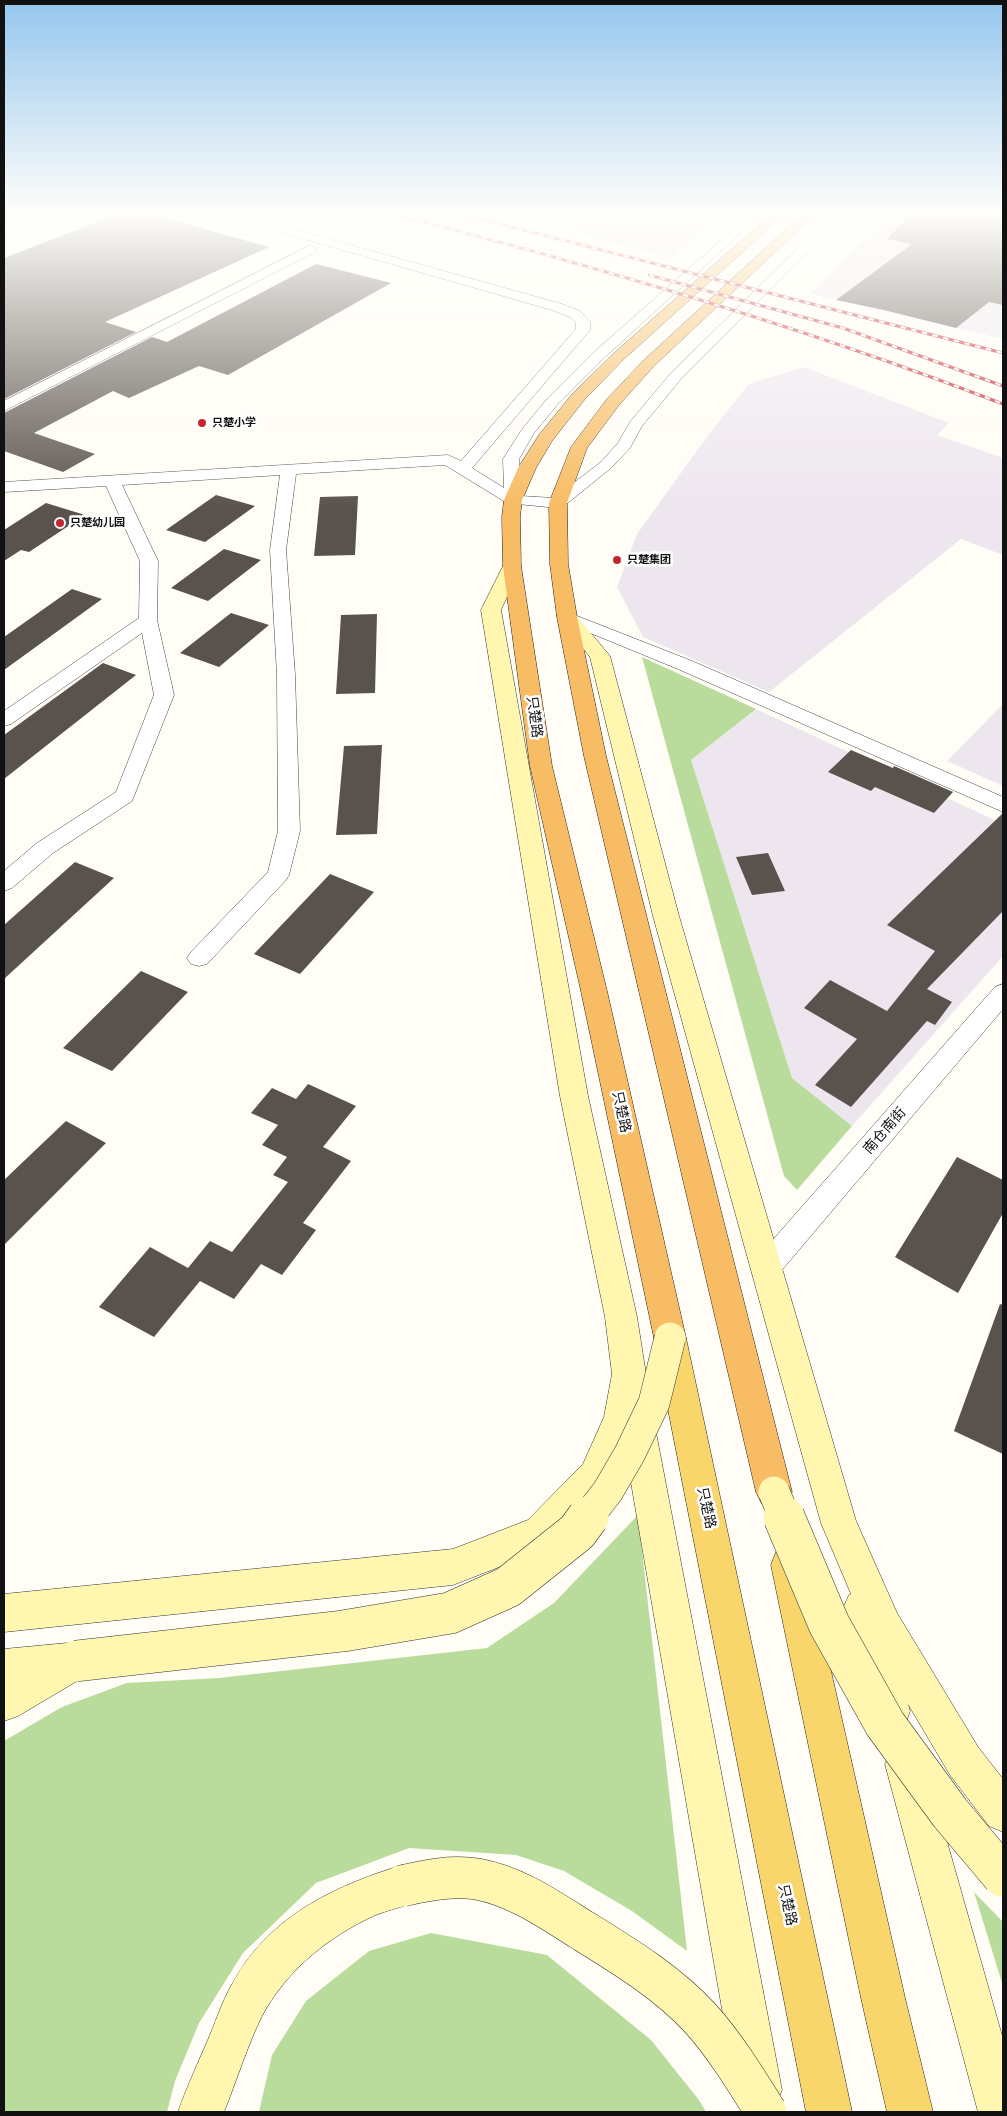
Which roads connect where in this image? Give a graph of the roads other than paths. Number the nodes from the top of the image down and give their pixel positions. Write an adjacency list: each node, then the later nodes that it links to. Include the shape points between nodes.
1 (192, 311): 7 (street)
2 (567, 311): 8 (street, via 583,322 583,330)
3 (649, 311): 12 (street, via 599,355 528,431 511,459)
4 (671, 311): 12 (highway, 只楚路, via 579,396 544,439)
5 (705, 311): 13 (highway, via 649,363 579,447)
6 (742, 311): 13 (street, via 676,376 636,425 625,445 606,465)
7 (4, 406)
8 (463, 469): 9 (street, via 448,460); 12 (street)
9 (289, 470): 10 (street); 20 (street, via 278,550 286,675 289,831 278,875)
10 (112, 481): 11 (street); 16 (street, via 149,561)
11 (4, 487)
12 (513, 500): 13 (street); 14 (highway, 只楚路)
13 (558, 503): 15 (highway, via 559,564)
14 (512, 566): 23 (highway, 只楚路, via 541,766); 24 (main road, via 491,610 574,1096 621,1317)
15 (568, 617): 18 (street); 22 (main road, via 600,656 666,916); 25 (highway, via 595,756)
16 (148, 620): 17 (street); 19 (street, via 164,695 125,796 45,848)
17 (4, 720)
18 (1003, 805)
19 (4, 883)
20 (199, 958)
21 (1003, 993): 22 (street, 南仓南街)
22 (766, 1268): 26 (main road)
23 (670, 1338): 28 (main road, bridge, via 654,1403 608,1491 577,1532 508,1587 450,1614 343,1631); 35 (main road, 只楚路)
24 (629, 1374): 27 (main road, via 620,1418 595,1476 540,1533 453,1567); 34 (main road)
25 (774, 1492): 32 (main road, bridge, via 829,1624 885,1724 950,1813); 36 (main road, bridge, via 880,1988)
26 (839, 1523): 31 (main road, via 884,1626 964,1761); 37 (main road)
27 (4, 1613)
28 (76, 1661): 29 (main road); 30 (main road)
29 (4, 1668)
30 (4, 1702)
31 (1003, 1812)
32 (1003, 1876)
33 (201, 2112): 34 (main road, bridge, via 246,2002 268,1969 293,1942 319,1922 359,1900 428,1879 459,1877 498,1884 544,1906 670,1988 732,2058)
34 (765, 2112)
35 (829, 2112)
36 (910, 2112)
37 (1001, 2112)

